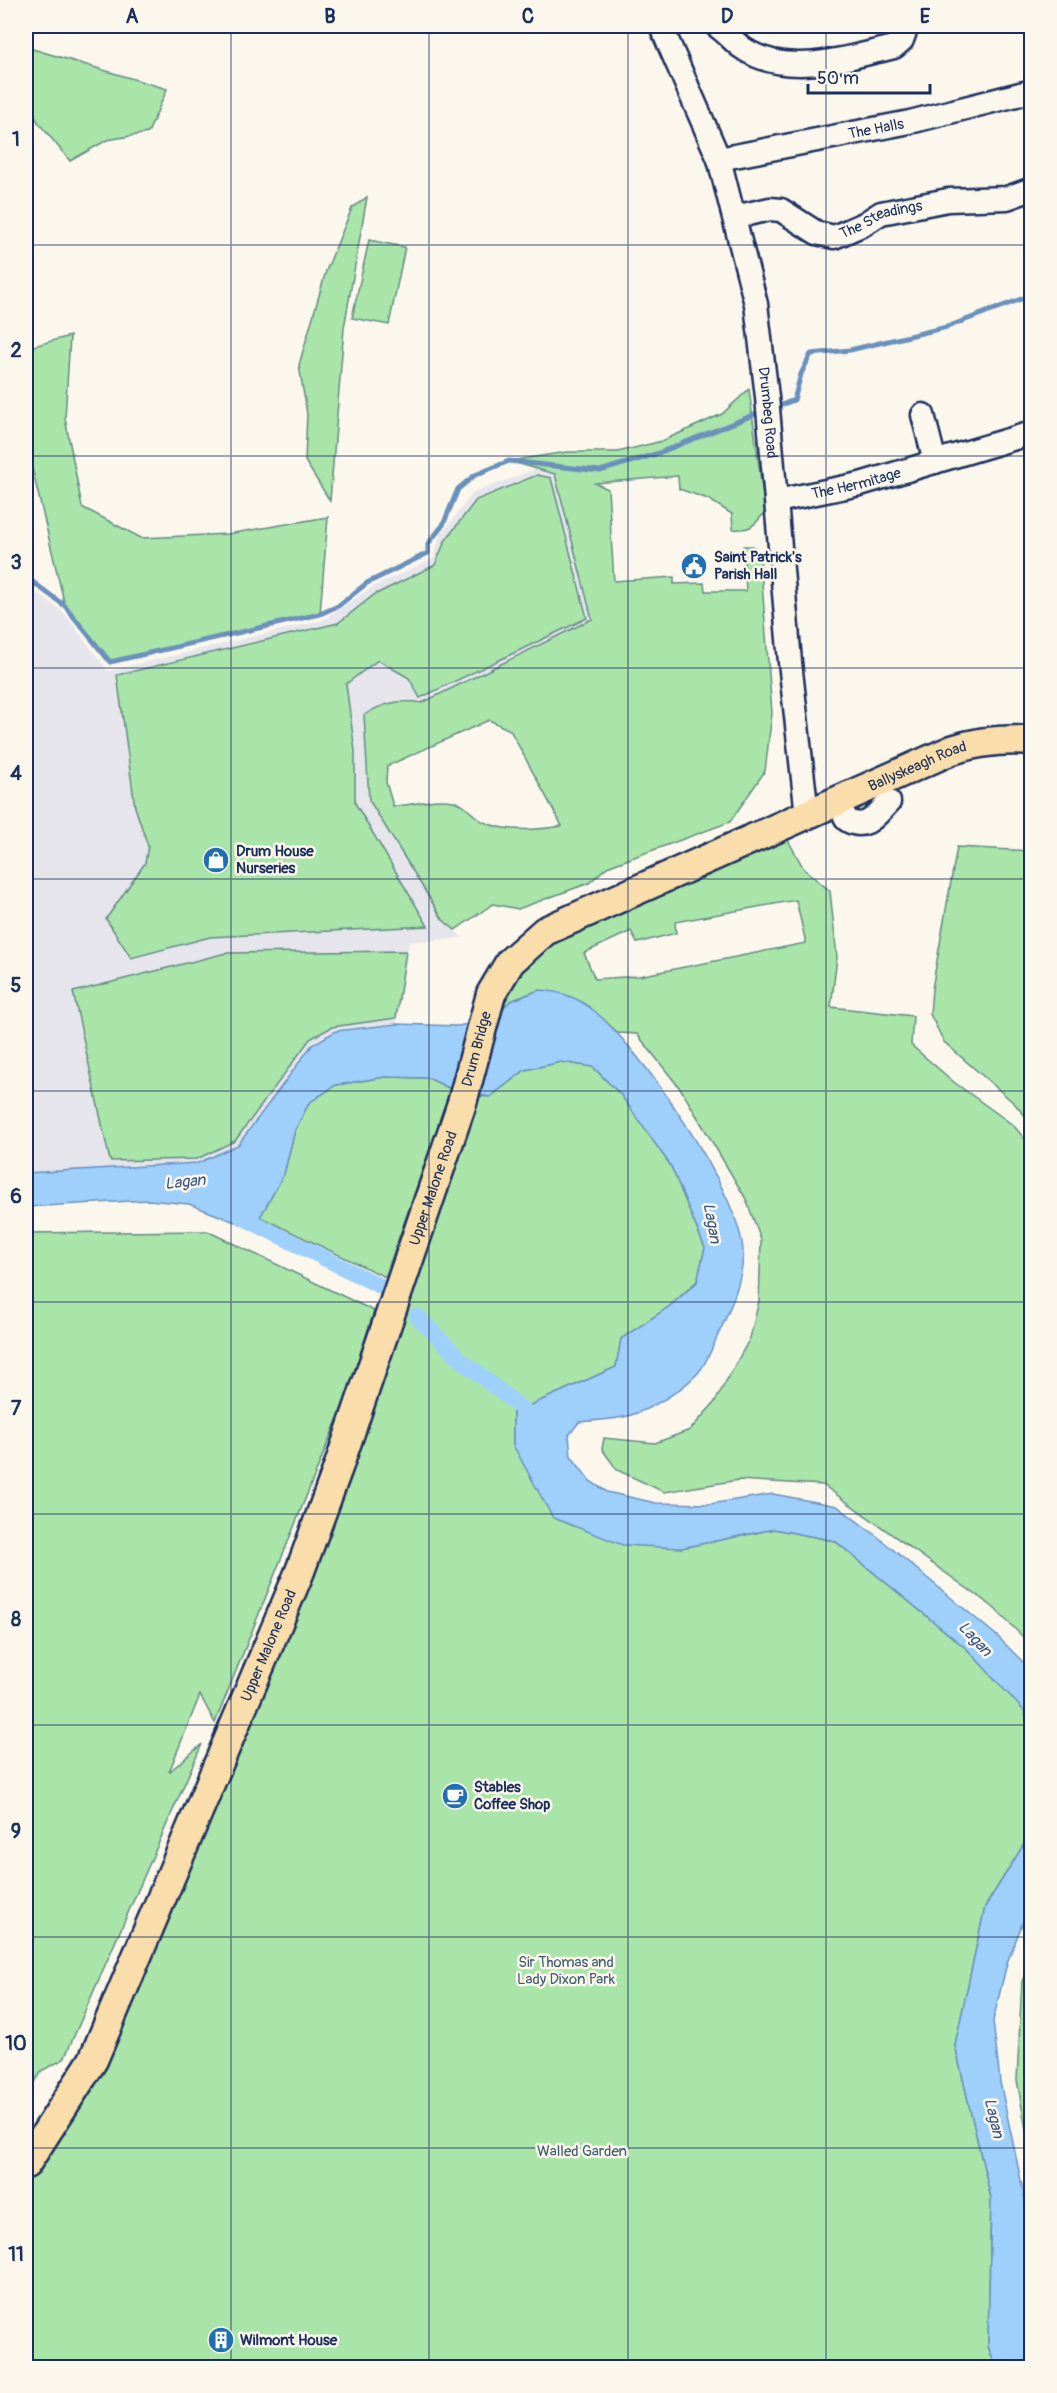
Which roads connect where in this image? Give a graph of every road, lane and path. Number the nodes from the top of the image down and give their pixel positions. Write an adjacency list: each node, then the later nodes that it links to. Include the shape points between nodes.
1 (663, 26): 5 (street, Drumbeg Road)
2 (717, 26): 3 (street, via 742,47 783,64 806,64 894,47 902,40)
3 (907, 26)
4 (1032, 91): 5 (street, The Halls, via 910,122)
5 (718, 159): 7 (street, Drumbeg Road)
6 (1032, 189): 7 (street, The Steadings, via 1007,198 948,200 881,213 834,237 817,233 781,210)
7 (735, 217): 11 (street, Drumbeg Road, via 756,304)
8 (923, 415): 10 (street)
9 (1032, 433): 10 (street, The Hermitage)
10 (935, 462): 11 (street, The Hermitage)
11 (777, 501): 15 (street, Drumbeg Road, via 789,662)
12 (1032, 741): 13 (main road, Ballyskeagh Road, via 973,743)
13 (837, 801): 14 (street, via 847,820 861,825 877,816); 15 (main road, Ballyskeagh Road)
14 (889, 802)
15 (807, 815): 16 (main road, Drum Bridge, via 545,931 510,962 491,994)
16 (462, 1103): 17 (main road, Upper Malone Road, via 300,1571 93,2060)
17 (26, 2164)

